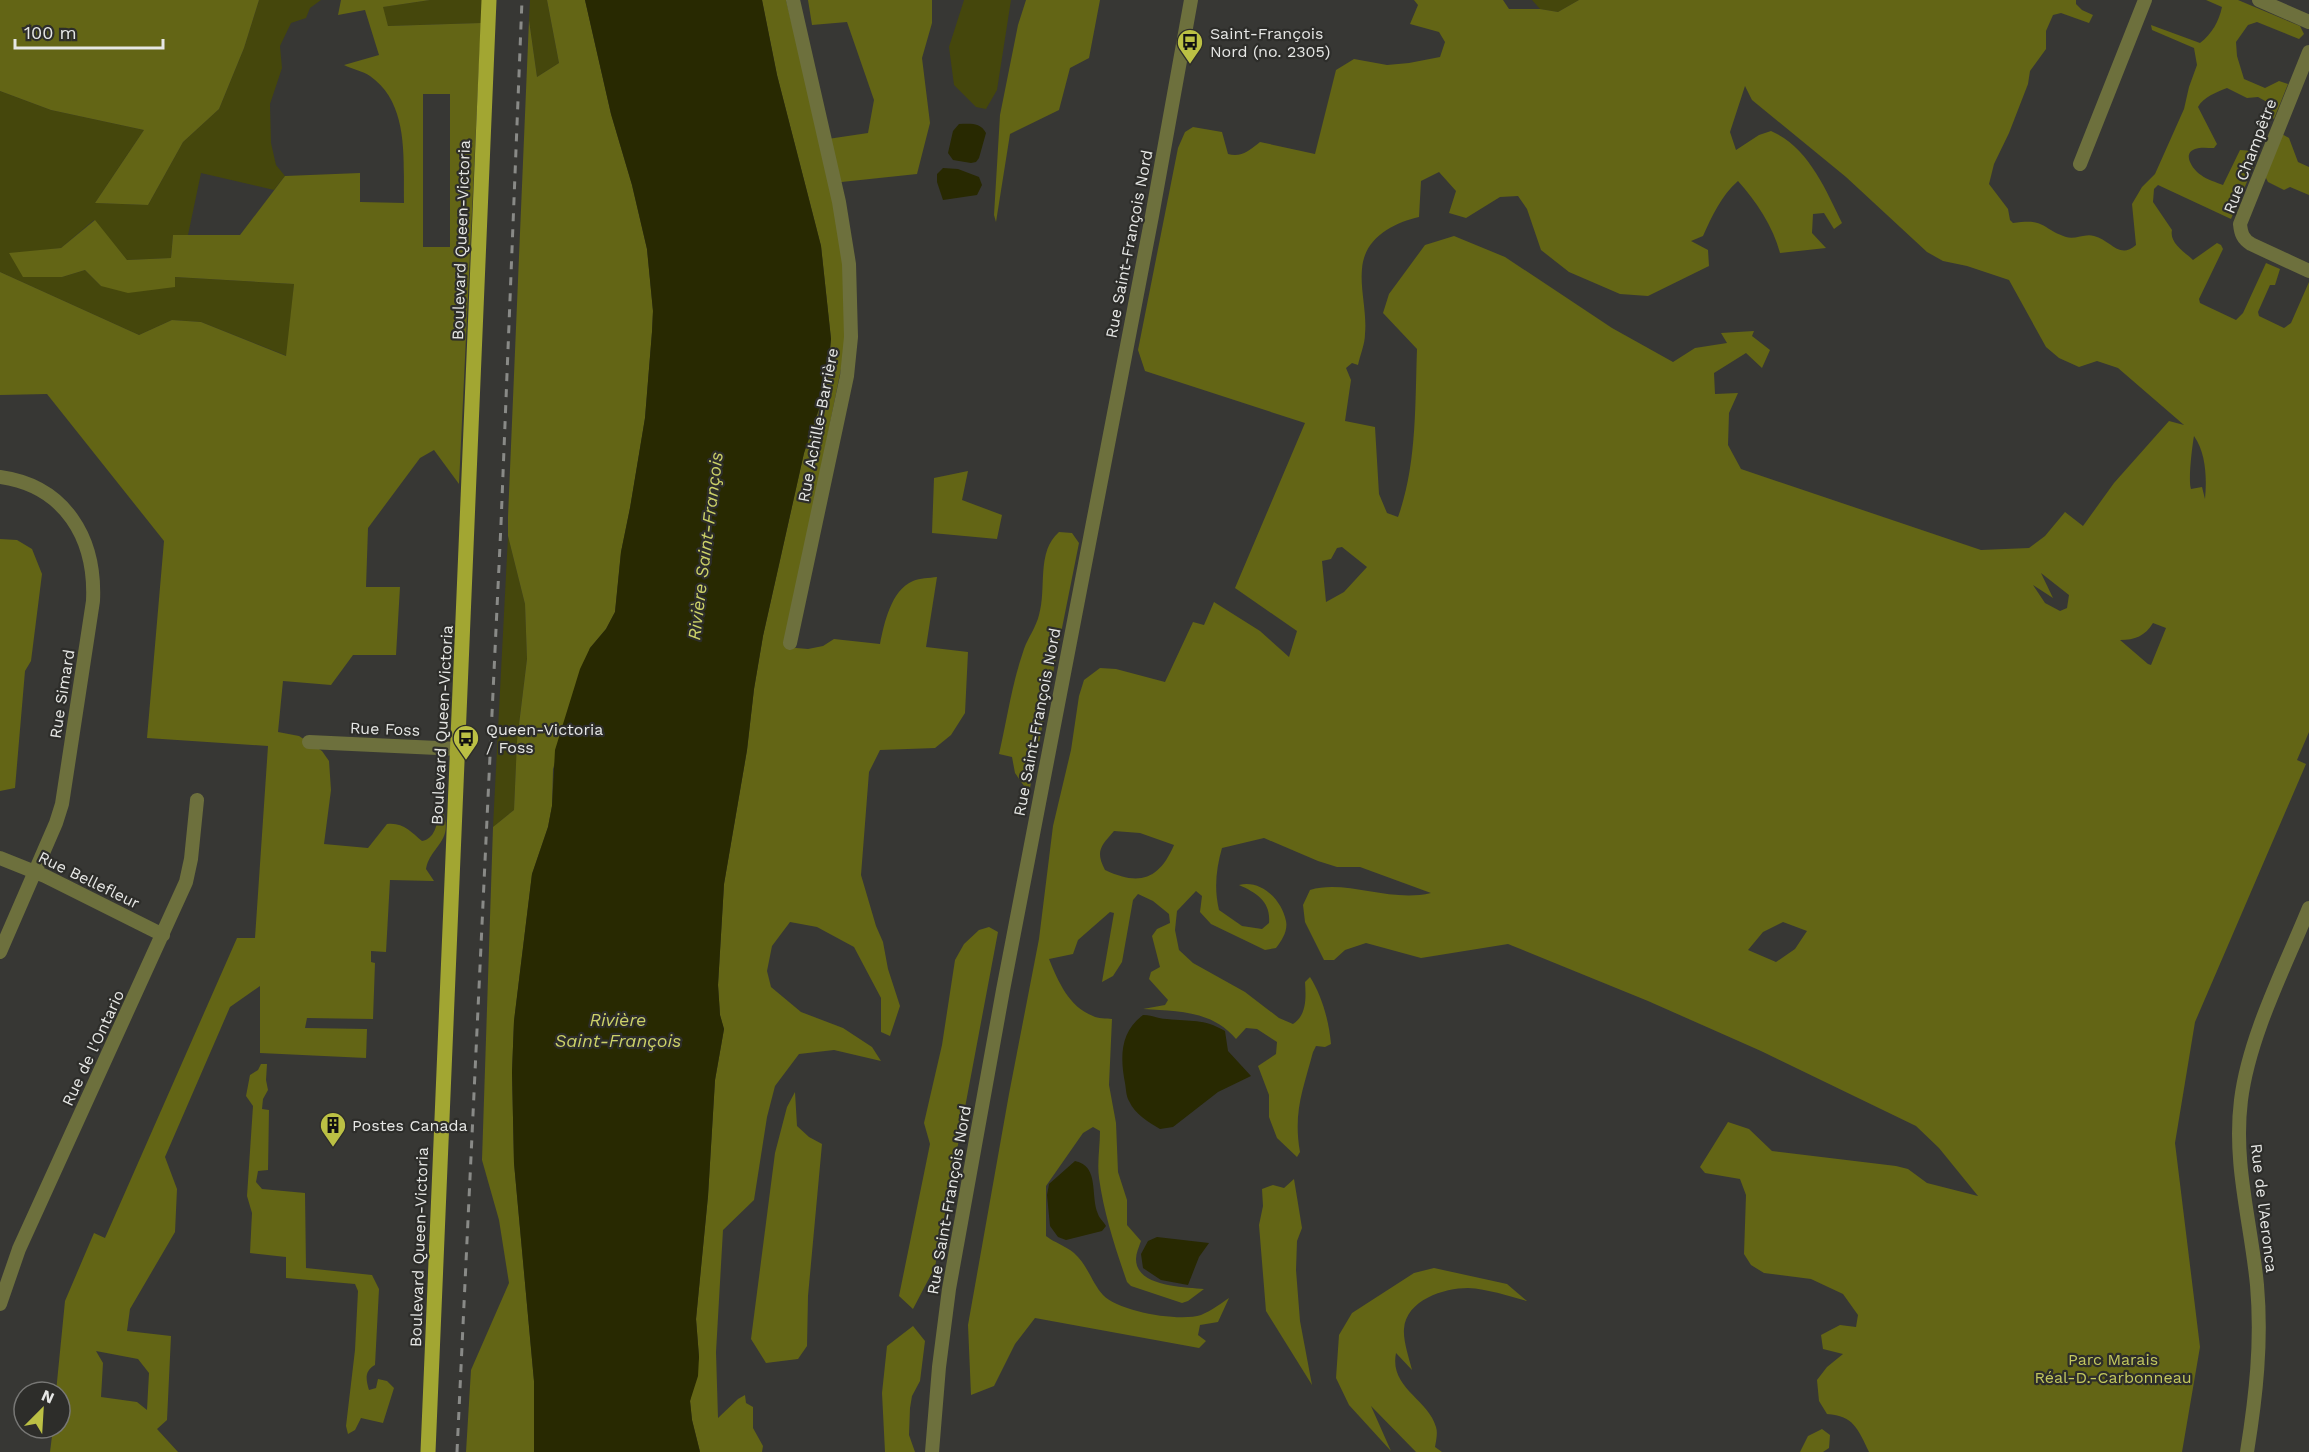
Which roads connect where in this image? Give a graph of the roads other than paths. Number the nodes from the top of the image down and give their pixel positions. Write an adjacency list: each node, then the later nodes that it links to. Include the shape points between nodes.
1 (489, 0): 13 (main road, Boulevard Queen-Victoria)
2 (793, 0): 11 (street, Rue Achille-Barrière, via 839,202 849,264 851,337 845,386)
3 (1191, 0): 22 (street, Rue Saint-François Nord, via 953,1266)
4 (2145, 0): 8 (street)
5 (2259, 0): 6 (street)
6 (2309, 22)
7 (2309, 52): 9 (street, Rue Champêtre, via 2240,224 2240,232 2251,244)
8 (2080, 164)
9 (2309, 271)
10 (0, 477): 16 (street, Rue Simard, via 33,485 62,506 81,534 94,577 62,804)
11 (790, 643)
12 (309, 742): 13 (street, Rue Foss)
13 (459, 749): 21 (main road, Boulevard Queen-Victoria)
14 (197, 800): 18 (street, Rue de l'Ontario, via 189,872)
15 (0, 858): 16 (street, Rue Bellefleur)
16 (35, 872): 18 (street, Rue Bellefleur); 19 (street, Rue Simard)
17 (2309, 908): 23 (street, Rue de l'Aeronca, via 2255,1043 2241,1100 2240,1176 2256,1274 2260,1340)
18 (163, 935): 20 (street, Rue de l'Ontario, via 19,1249)
19 (0, 952)
20 (0, 1304)
21 (428, 1452)
22 (932, 1452)
23 (2247, 1452)

